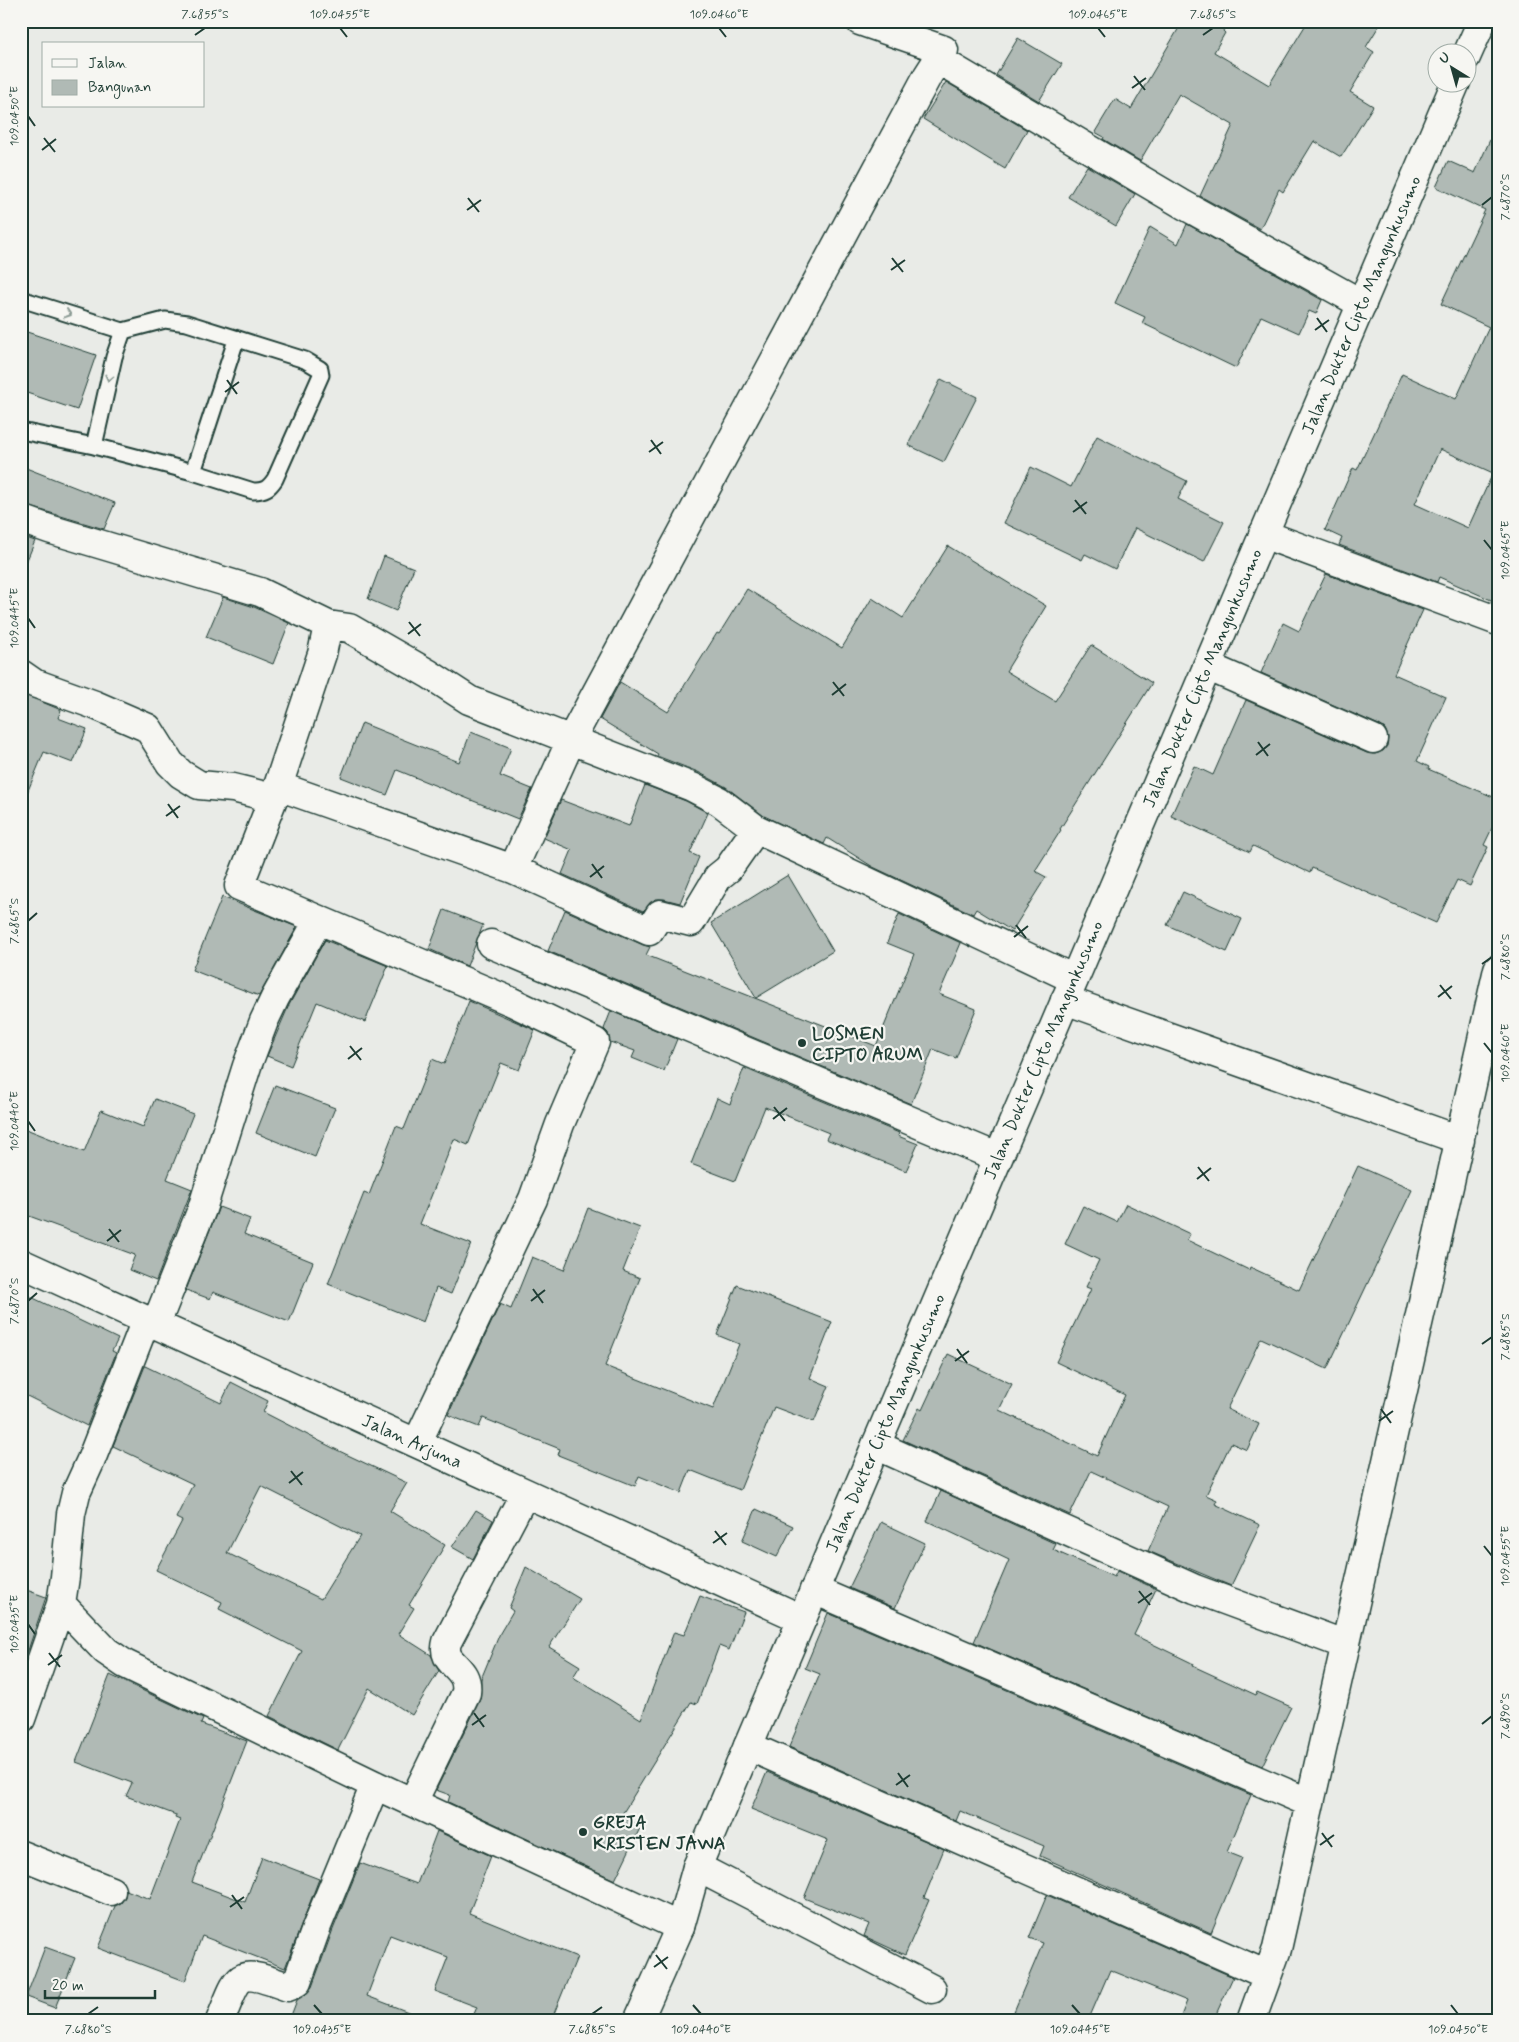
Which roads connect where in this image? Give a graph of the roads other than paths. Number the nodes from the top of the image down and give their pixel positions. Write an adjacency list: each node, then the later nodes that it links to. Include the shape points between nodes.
1 (860, 21): 4 (street, via 944,50)
2 (1482, 21): 3 (street)
3 (1473, 42)
4 (939, 60): 7 (street, via 1184,205); 20 (street, via 866,189)
5 (1452, 92): 7 (street, Jalan Dokter Cipto Mangunkusumo)
6 (21, 299): 8 (lane, one-way to 8)
7 (1362, 304): 14 (street, Jalan Dokter Cipto Mangunkusumo)
8 (122, 331): 9 (lane, via 165,320); 11 (lane, one-way to 11)
9 (236, 340): 12 (lane); 12 (lane, via 305,360 320,369 321,375 270,487 253,491)
10 (21, 431): 11 (lane)
11 (94, 446): 12 (lane)
12 (193, 472)
13 (21, 519): 16 (street, via 260,592)
14 (1263, 534): 15 (street); 17 (street, Jalan Dokter Cipto Mangunkusumo)
15 (1498, 621)
16 (328, 625): 20 (street, via 349,628 469,700); 21 (street, via 322,654)
17 (1207, 666): 19 (street); 27 (street, Jalan Dokter Cipto Mangunkusumo)
18 (21, 674): 21 (street, via 34,683 148,728 170,763 199,785)
19 (1373, 739)
20 (571, 740): 22 (street, via 692,787 719,801); 23 (street)
21 (276, 792): 23 (street); 24 (street, via 239,886)
22 (756, 829): 23 (street, via 728,869 718,877 691,922 660,914 649,931); 27 (street)
23 (513, 868)
24 (318, 921): 31 (street, via 264,1021 202,1209); 32 (street, via 510,1001 595,1042 533,1199)
25 (491, 944): 29 (street)
26 (1498, 969): 28 (street)
27 (1070, 990): 28 (street); 29 (street, Jalan Dokter Cipto Mangunkusumo)
28 (1460, 1140): 38 (street)
29 (998, 1158): 33 (street, Jalan Dokter Cipto Mangunkusumo)
30 (21, 1263): 31 (street, Jalan Arjuna)
31 (151, 1322): 32 (street, Jalan Arjuna); 36 (street, via 76,1493)
32 (417, 1443): 34 (street, Jalan Arjuna)
33 (876, 1445): 35 (street, Jalan Dokter Cipto Mangunkusumo); 38 (street, via 1195,1589)
34 (525, 1493): 37 (street, Jalan Arjuna); 42 (street, via 447,1642 446,1655 467,1682 466,1693)
35 (814, 1590): 37 (street, Jalan Dokter Cipto Mangunkusumo); 43 (street)
36 (61, 1604): 39 (street); 41 (street, via 106,1651 126,1664)
37 (802, 1620): 40 (street, Jalan Dokter Cipto Mangunkusumo)
38 (1346, 1645): 43 (street)
39 (21, 1719)
40 (748, 1746): 45 (street, Jalan Dokter Cipto Mangunkusumo); 48 (street)
41 (375, 1785): 42 (street); 50 (street, via 297,1982 288,1987 259,1976 241,1978 234,1986)
42 (413, 1802): 47 (street)
43 (1310, 1803): 48 (street, via 1277,1949)
44 (21, 1855): 46 (street)
45 (697, 1867): 47 (street, Jalan Dokter Cipto Mangunkusumo); 49 (street)
46 (111, 1892)
47 (680, 1927): 51 (street, Jalan Dokter Cipto Mangunkusumo)
48 (1267, 1975): 52 (street)
49 (932, 1989)
50 (220, 2021)
51 (638, 2021)
52 (1251, 2021)

